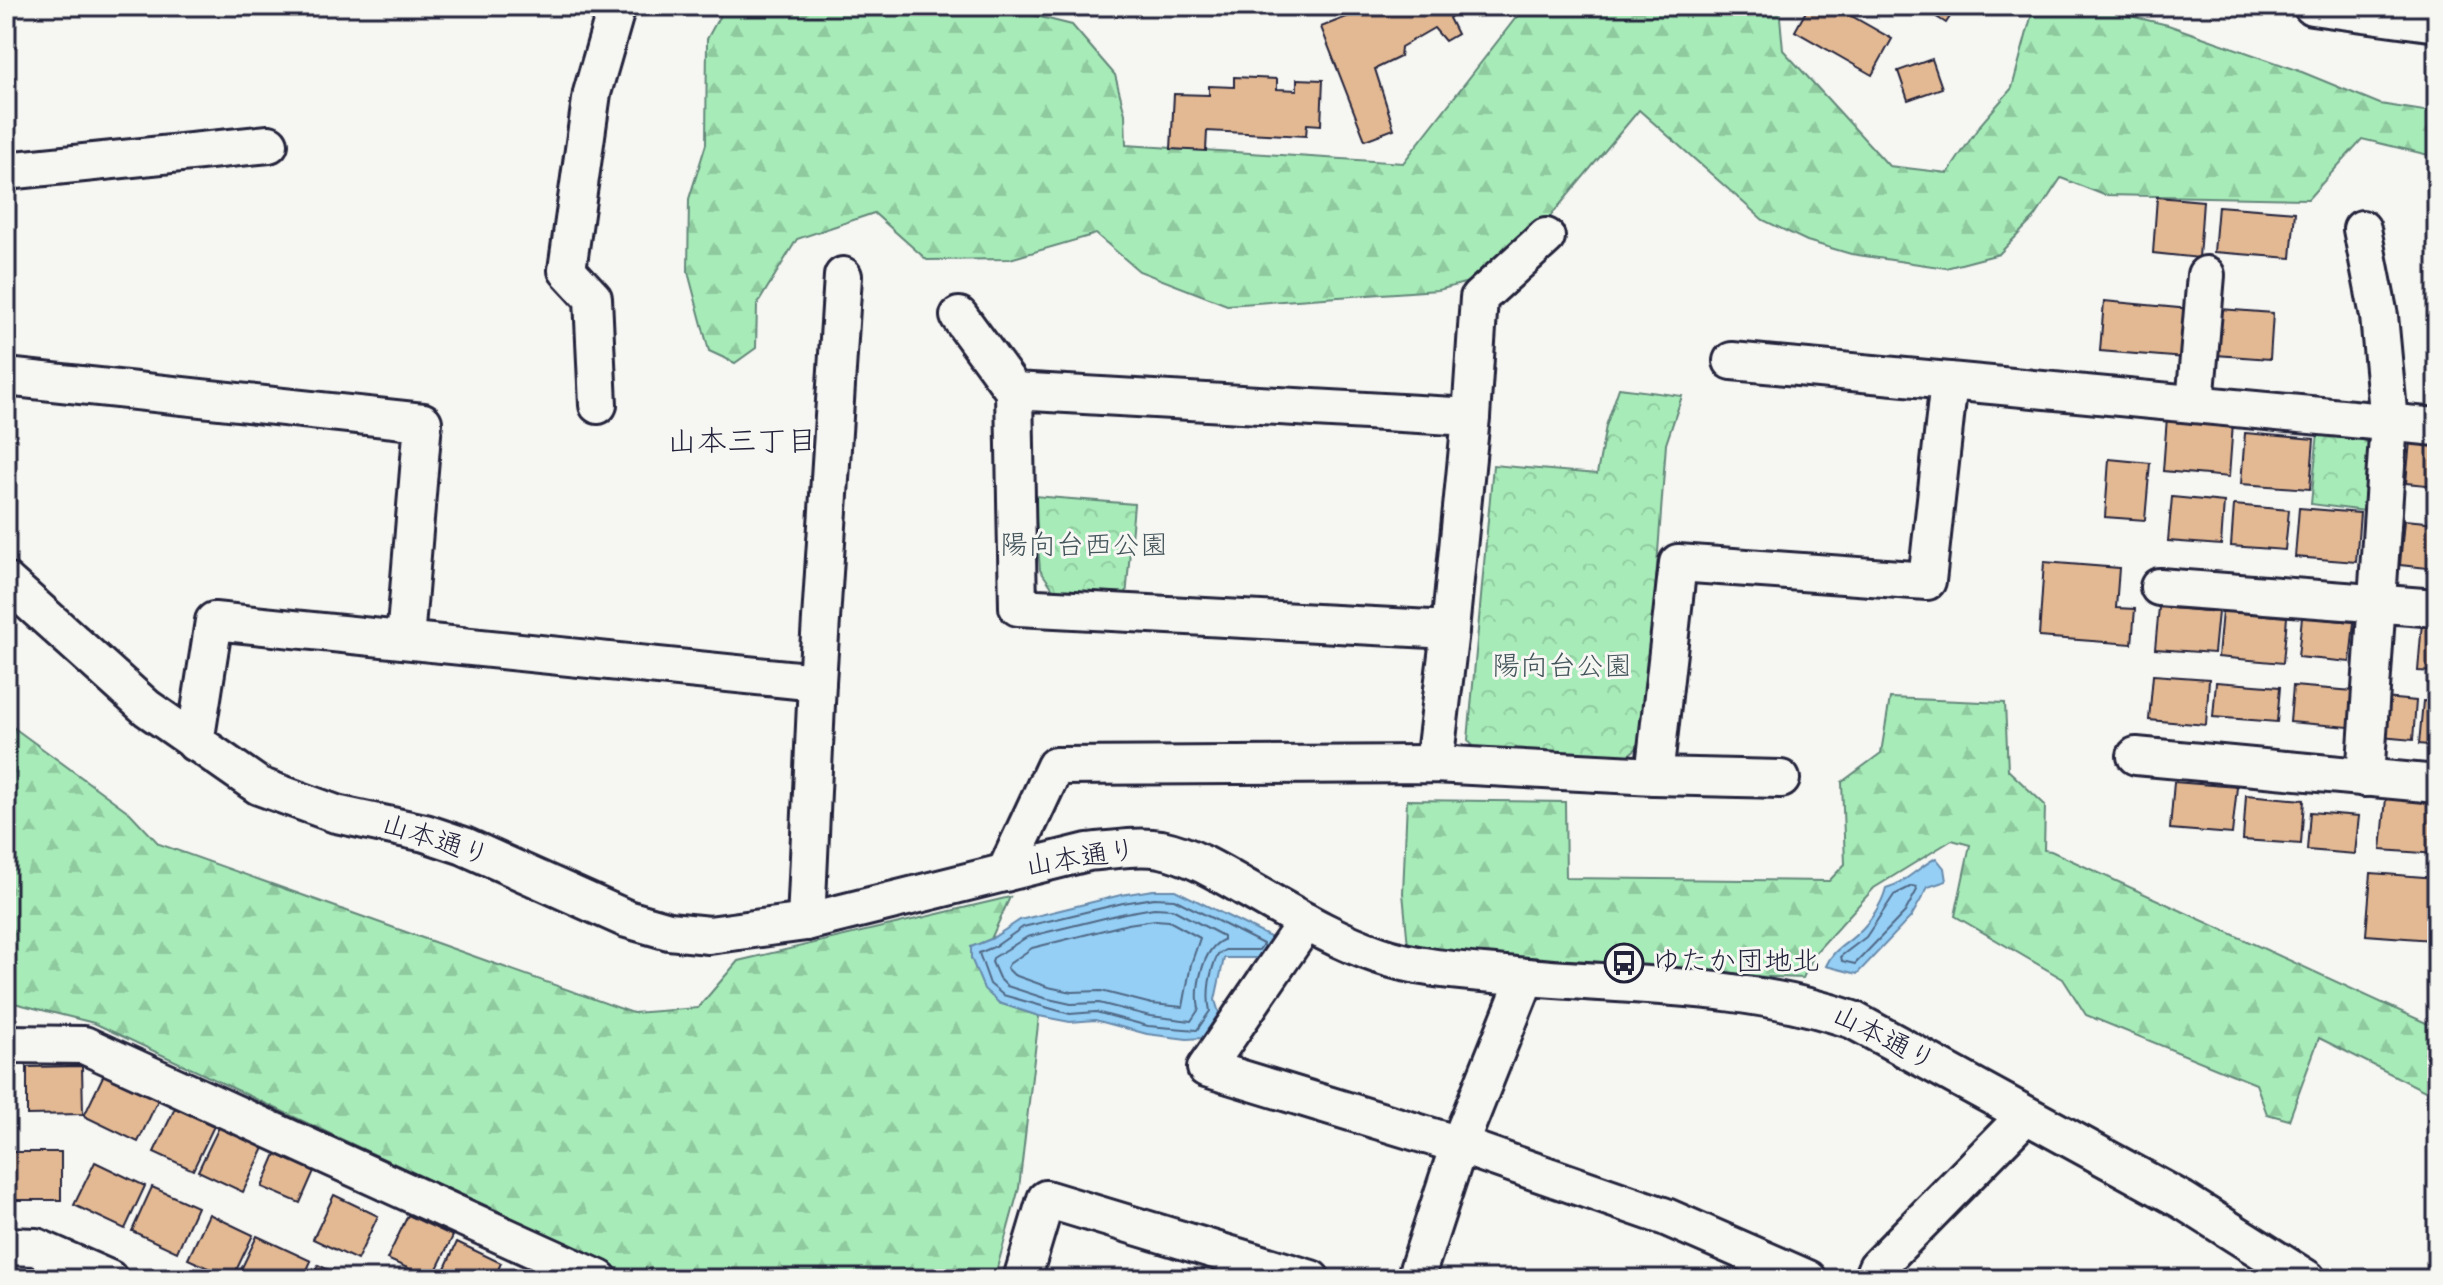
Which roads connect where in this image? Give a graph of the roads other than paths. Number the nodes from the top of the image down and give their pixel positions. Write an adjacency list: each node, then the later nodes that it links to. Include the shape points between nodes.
1 (617, 6): 16 (street, via 592,93 567,270 593,298)
2 (2312, 6): 3 (street)
3 (2437, 23)
4 (269, 144): 5 (street)
5 (6, 171)
6 (2362, 229): 18 (street, via 2379,316)
7 (1546, 237): 17 (street, via 1479,298)
8 (2206, 275): 15 (street)
9 (843, 276): 26 (street)
10 (959, 316): 14 (street)
11 (1732, 361): 13 (street)
12 (6, 377): 25 (street, via 423,422)
13 (1949, 381): 15 (street); 30 (street, via 1927,581 1678,563)
14 (1014, 391): 17 (street); 24 (street, via 1018,607)
15 (2195, 404): 18 (street)
16 (598, 405)
17 (1471, 417): 24 (street)
18 (2389, 422): 19 (street); 22 (street)
19 (2437, 427)
20 (6, 581): 27 (street, 山本通り, via 147,708)
21 (2159, 587): 22 (street)
22 (2377, 604): 23 (street); 31 (street)
23 (2437, 608)
24 (1450, 630): 29 (street)
25 (405, 640): 26 (street); 27 (street, via 214,621)
26 (817, 682): 35 (street)
27 (195, 743): 35 (street, 山本通り, via 259,786 336,814 464,846 627,919 709,935)
28 (2136, 756): 31 (street)
29 (1434, 764): 30 (street); 34 (street, via 1055,766)
30 (1654, 776): 32 (street)
31 (2365, 778): 33 (street)
32 (1781, 779)
33 (2437, 784)
34 (1005, 873): 35 (street, 山本通り); 36 (street, 山本通り, via 1088,852 1160,849 1190,858)
35 (806, 922)
36 (1306, 922): 37 (street, 山本通り, via 1401,961); 40 (street, via 1206,1068)
37 (1526, 977): 39 (street, 山本通り, via 1729,990 1811,1005 1878,1032); 40 (street)
38 (6, 1044): 42 (street, via 84,1045)
39 (2025, 1116): 49 (street, via 1877,1267); 50 (street, 山本通り, via 2182,1200)
40 (1459, 1145): 47 (street); 48 (street, via 1666,1217)
41 (6, 1246): 43 (street, via 36,1247)
42 (536, 1266): 44 (street)
43 (109, 1279)
44 (599, 1279)
45 (1022, 1279): 46 (street, via 1046,1199)
46 (1311, 1279)
47 (1415, 1279)
48 (1808, 1279)
49 (1872, 1279)
50 (2307, 1279)

